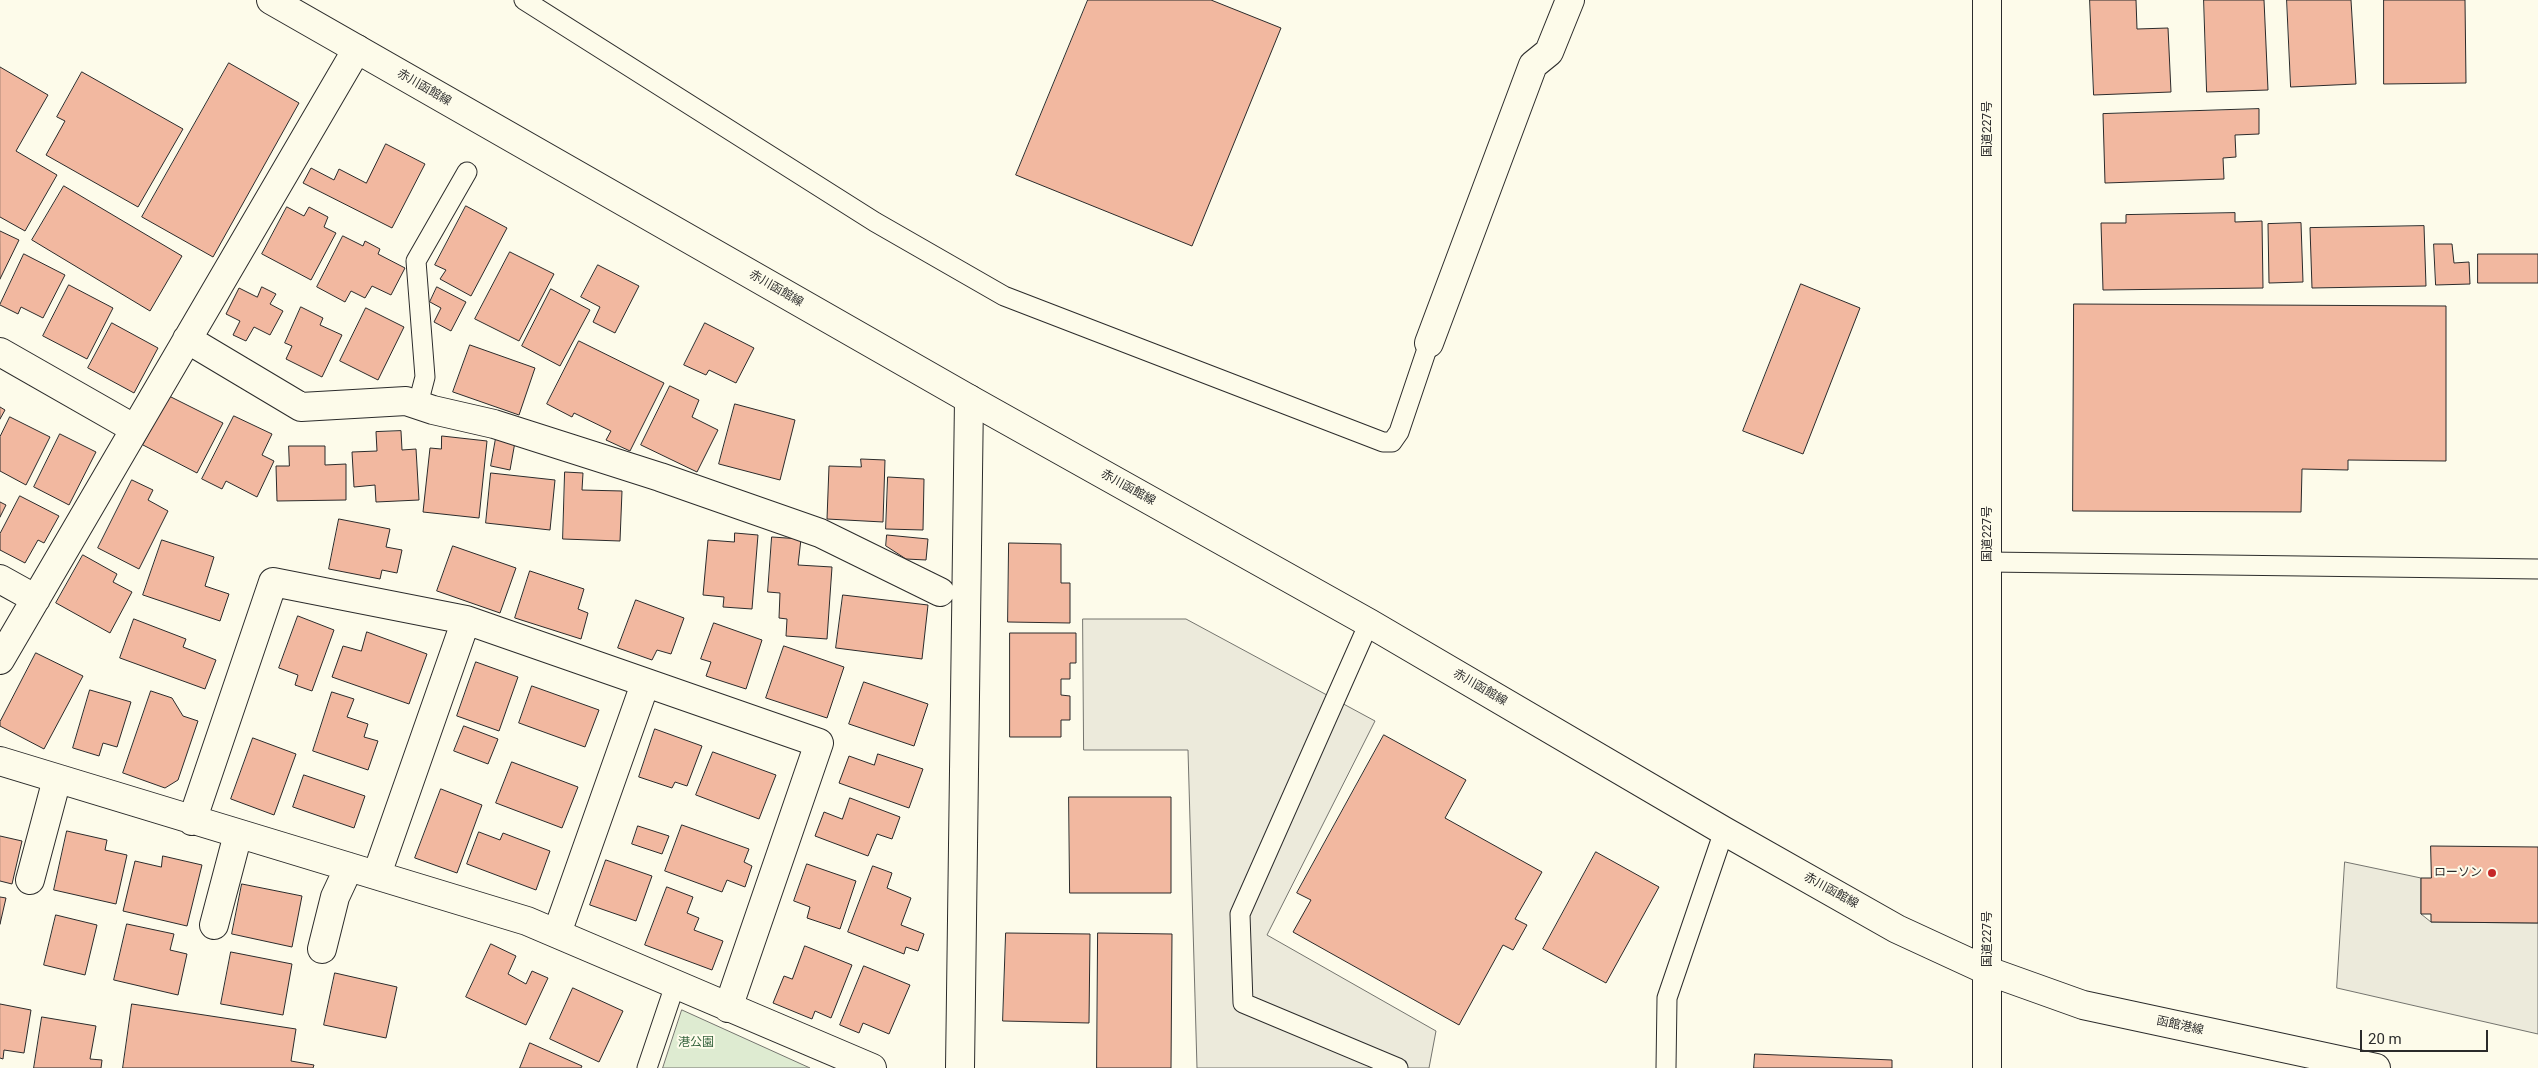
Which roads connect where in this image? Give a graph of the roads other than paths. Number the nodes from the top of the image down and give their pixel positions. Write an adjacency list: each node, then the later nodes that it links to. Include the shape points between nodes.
1 (271, 0): 5 (main road, 赤川函館線)
2 (524, 0): 8 (lane, via 875,222 1004,296 1374,438 1392,442 1399,432)
3 (1570, 0): 8 (main road, via 1549,52 1533,65)
4 (1987, 0): 13 (main road, 国道227号)
5 (357, 49): 7 (main road); 10 (main road, 赤川函館線)
6 (467, 172): 11 (lane, via 416,261 425,378)
7 (186, 339): 11 (main road, via 301,407 406,401); 12 (main road)
8 (1429, 343)
9 (0, 352): 12 (main road)
10 (969, 399): 19 (main road, 赤川函館線); 38 (main road)
11 (418, 404): 16 (main road, via 605,459 820,532)
12 (135, 429): 17 (main road)
13 (1988, 562): 14 (lane); 33 (main road, 国道227号)
14 (2538, 569)
15 (0, 579): 17 (main road)
16 (940, 592)
17 (36, 599): 20 (main road)
18 (466, 620): 21 (main road); 24 (main road, via 273,582); 28 (main road)
19 (1369, 623): 25 (main road, 赤川函館線); 39 (lane, via 1240,914 1243,1003)
20 (0, 660)
21 (645, 684): 31 (main road); 35 (main road, via 819,742)
22 (0, 761): 23 (main road)
23 (57, 779): 24 (main road); 29 (main road)
24 (192, 821): 26 (main road)
25 (1724, 831): 33 (main road, 赤川函館線, via 1897,929); 40 (lane, via 1668,998)
26 (238, 834): 27 (main road); 30 (main road)
27 (350, 867): 28 (main road); 32 (main road, via 335,897)
28 (377, 874): 31 (main road)
29 (30, 880)
30 (214, 925)
31 (557, 933): 34 (main road)
32 (322, 949)
33 (1988, 970): 41 (main road, 国道227号); 42 (main road, 函館港線, via 2083,1004)
34 (675, 986): 35 (main road); 36 (lane)
35 (728, 1008): 37 (main road)
36 (646, 1068)
37 (872, 1068)
38 (960, 1068)
39 (1398, 1068)
40 (1666, 1068)
41 (1988, 1068)
42 (2376, 1068)

